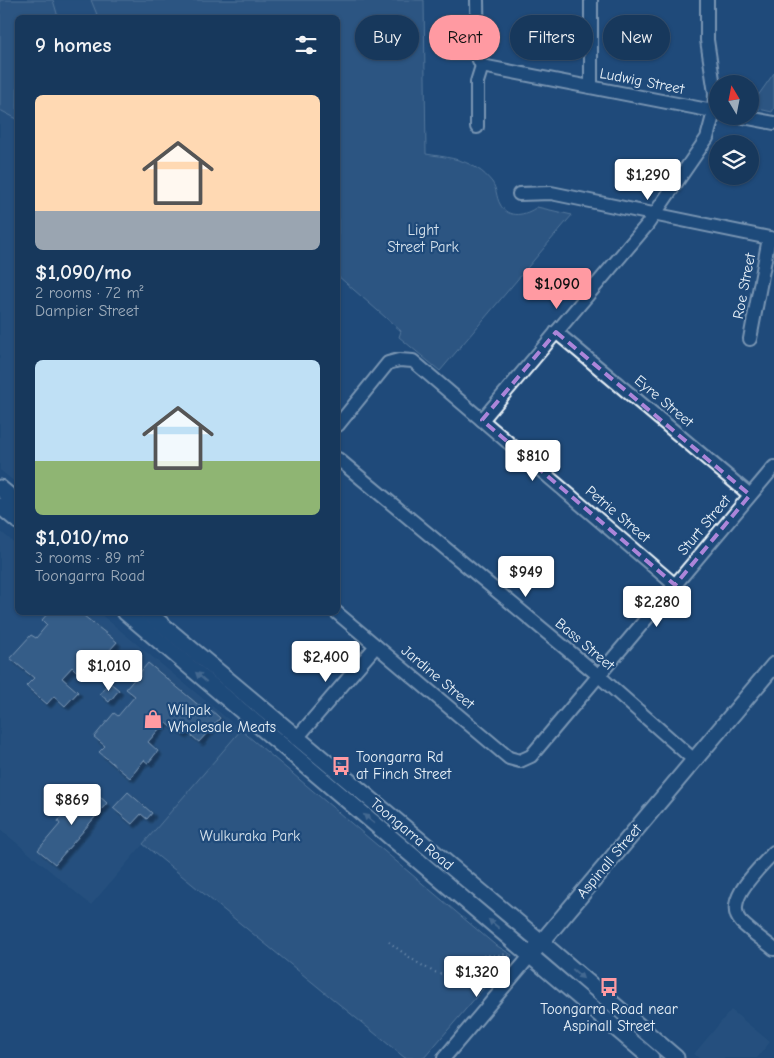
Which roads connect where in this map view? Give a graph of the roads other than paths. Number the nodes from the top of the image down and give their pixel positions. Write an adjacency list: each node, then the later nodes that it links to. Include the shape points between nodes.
1 (477, 0): 4 (street, via 478,58)
2 (590, 0): 6 (street)
3 (707, 0): 5 (street, via 707,40)
4 (482, 66): 6 (street, Ludwig Street); 11 (street, via 477,82)
5 (712, 75)
6 (591, 87): 7 (street, Ludwig Street)
7 (709, 111)
8 (759, 120): 9 (street)
9 (774, 123)
10 (712, 125): 13 (street, via 707,138)
11 (477, 127)
12 (519, 194): 13 (street, via 551,193)
13 (653, 216): 14 (street); 15 (street)
14 (772, 239): 16 (street, Roe Street)
15 (556, 332): 17 (street); 22 (street, Eyre Street)
16 (750, 339)
17 (482, 420): 18 (street, Petrie Street, via 414,362 399,360 388,364); 26 (street, Petrie Street)
18 (340, 423)
19 (340, 461): 32 (street, Bass Street)
20 (774, 467): 22 (street, Sturt Street)
21 (0, 488): 23 (main road)
22 (750, 495): 26 (street, Sturt Street)
23 (15, 500)
24 (0, 506): 25 (main road)
25 (15, 518)
26 (675, 585): 32 (street, Sturt Street)
27 (129, 615): 39 (main road, Toongarra Road, one-way to 27)
28 (151, 615): 33 (main road, Toongarra Road)
29 (340, 615): 30 (street, Jardine Street)
30 (376, 646): 33 (street); 34 (street, Jardine Street, via 509,758)
31 (774, 665): 35 (main road, Aspinall Street)
32 (599, 676): 34 (street, Sturt Street, via 531,756); 35 (street, Bass Street)
33 (296, 739): 37 (main road, Toongarra Road)
34 (520, 760)
35 (694, 760): 37 (main road, Aspinall Street)
36 (774, 852): 38 (street, via 738,894 735,909 741,922)
37 (541, 942): 39 (main road, Aspinall Street); 42 (main road, Toongarra Road, one-way to 42)
38 (774, 949)
39 (531, 955): 40 (street, Aspinall Street); 41 (main road, Toongarra Road)
40 (444, 1058)
41 (651, 1058)
42 (676, 1058)

